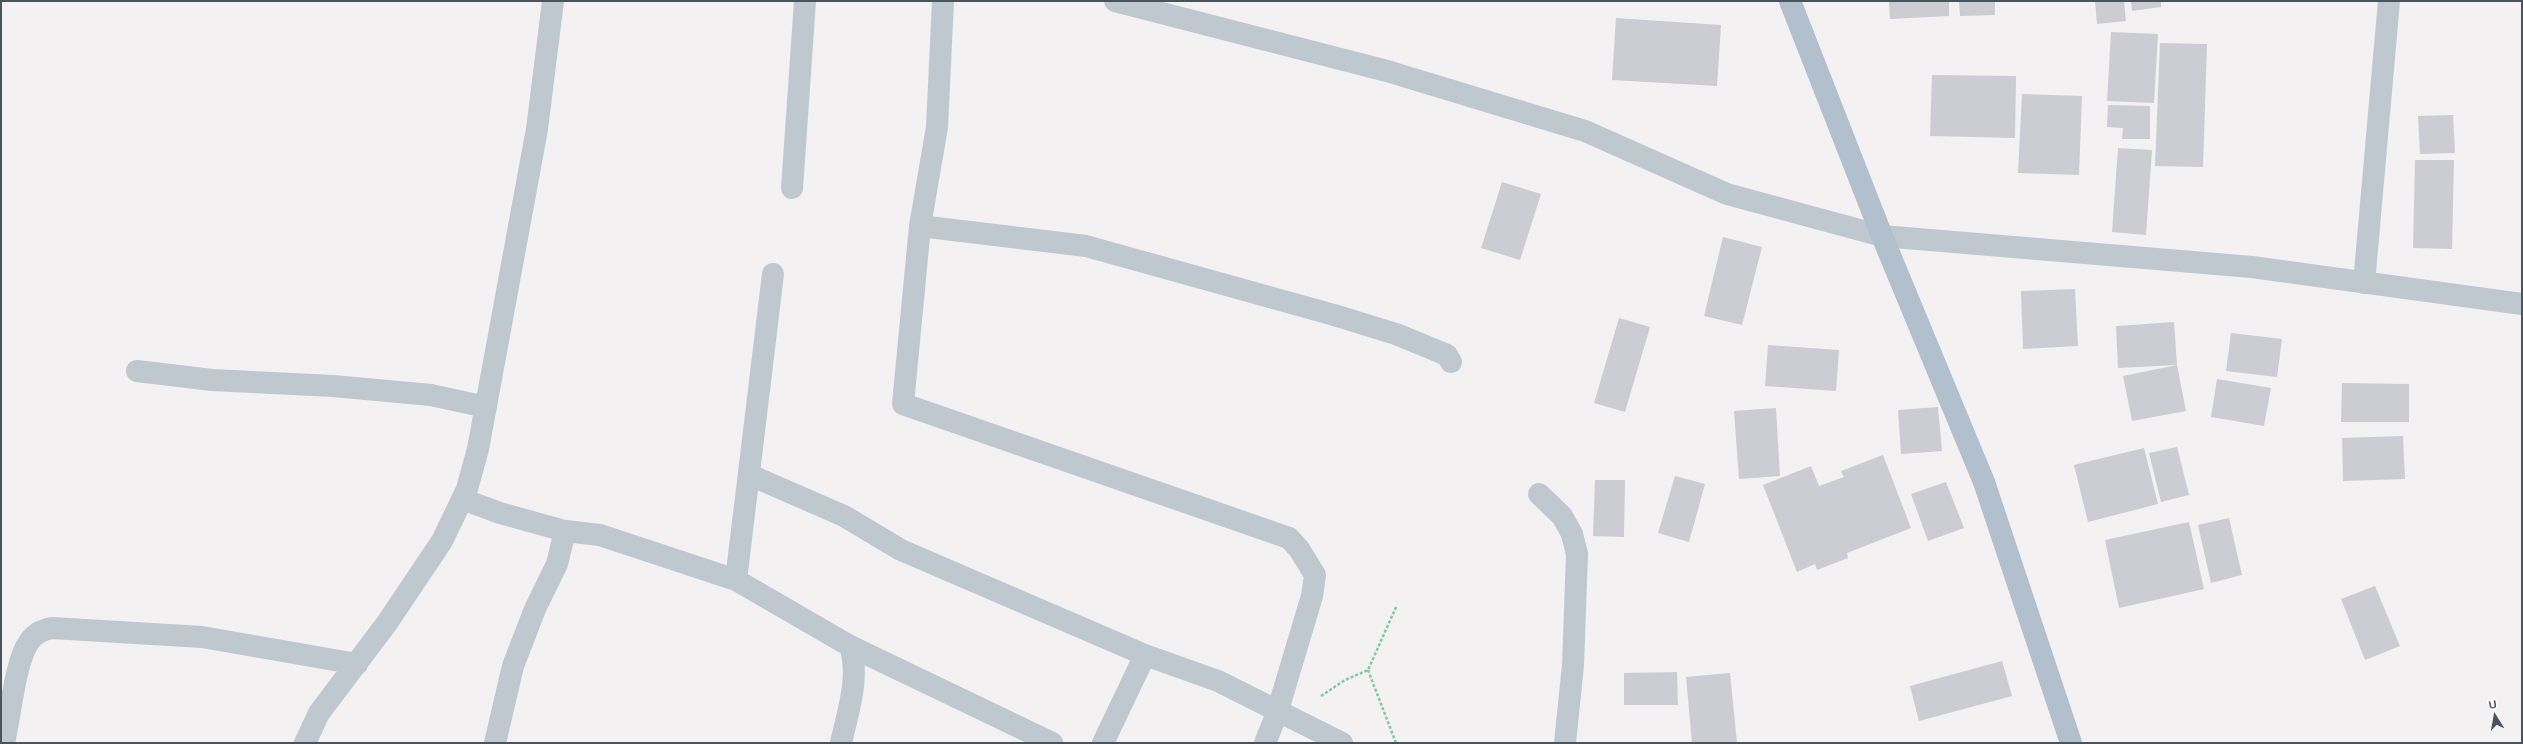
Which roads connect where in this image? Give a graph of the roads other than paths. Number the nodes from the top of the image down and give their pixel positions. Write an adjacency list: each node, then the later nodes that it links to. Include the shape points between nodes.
1 (553, 1): 15 (street, via 537,129)
2 (805, 1): 7 (street)
3 (943, 1): 8 (street, via 937,127)
4 (1115, 1): 9 (street, via 1387,72 1585,131 1727,194)
5 (1790, 1): 9 (main road)
6 (2389, 1): 11 (street)
7 (792, 188)
8 (920, 226): 13 (street, via 1086,246 1389,332 1447,355); 24 (street, via 903,404 1289,538 1300,549 1314,575 1312,596)
9 (1882, 236): 11 (street, via 2252,267); 34 (main road, via 1984,482)
10 (773, 274): 16 (street)
11 (2364, 283): 12 (street)
12 (2522, 304)
13 (1451, 362)
14 (137, 371): 15 (street, via 212,380 333,386 431,395)
15 (486, 407): 18 (street, via 478,449)
16 (750, 475): 20 (street); 22 (street, via 844,516 901,550)
17 (1539, 494): 33 (street, via 1562,516 1572,534 1577,554 1573,665)
18 (462, 499): 19 (street, via 500,513); 23 (street, via 442,541)
19 (565, 531): 20 (street, via 600,535); 27 (street, via 557,564 513,666)
20 (736, 580): 21 (street)
21 (850, 646): 28 (street, via 854,659 854,682); 29 (street)
22 (1145, 655): 24 (street, via 1218,681); 30 (street)
23 (357, 664): 25 (street, via 202,637 52,628 43,630 27,643 20,664); 26 (street, via 319,713)
24 (1277, 713): 31 (street); 32 (street, via 1299,720)
25 (4, 743)
26 (305, 743)
27 (495, 743)
28 (841, 743)
29 (1052, 743)
30 (1103, 743)
31 (1265, 743)
32 (1342, 743)
33 (1565, 743)
34 (2071, 743)

